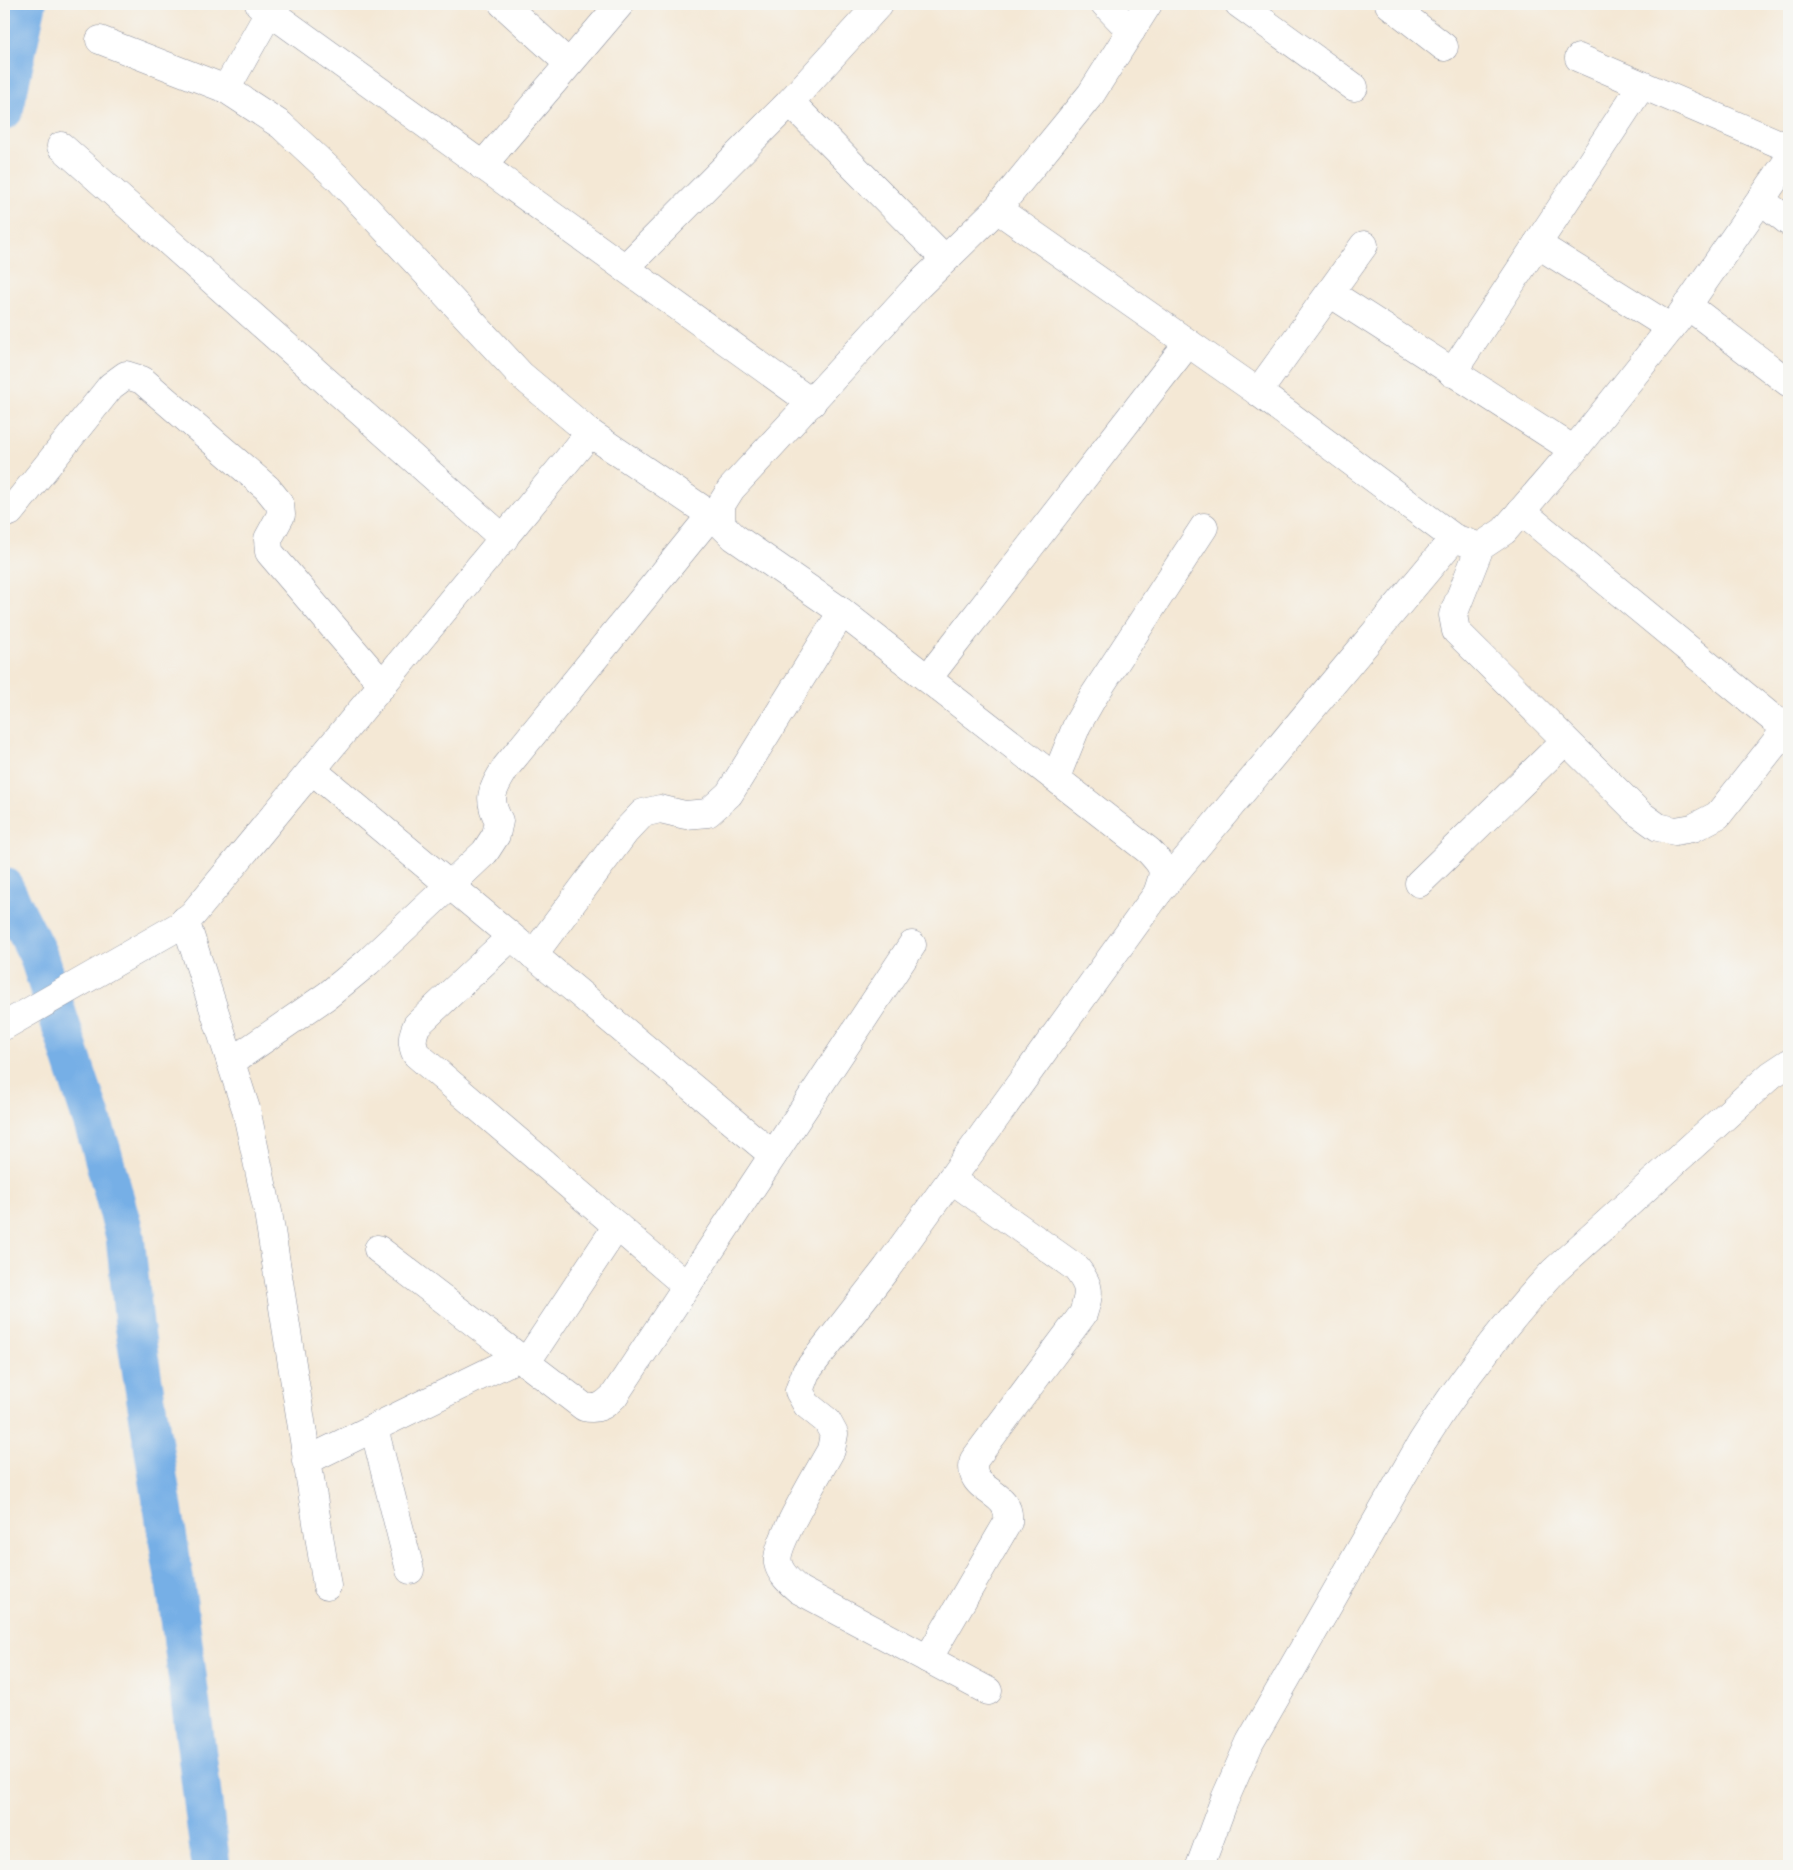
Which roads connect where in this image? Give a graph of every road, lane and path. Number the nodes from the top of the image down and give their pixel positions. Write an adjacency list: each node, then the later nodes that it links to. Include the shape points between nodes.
1 (503, 4): 13 (street)
2 (620, 4): 13 (street)
3 (878, 4): 17 (street)
4 (1105, 4): 9 (street)
5 (1148, 4): 9 (street)
6 (1239, 4): 15 (street)
7 (1389, 4): 11 (street)
8 (264, 8): 16 (street); 21 (street)
9 (1131, 31): 23 (street, via 1091,94)
10 (100, 40): 16 (street)
11 (1444, 47)
12 (1579, 58): 14 (street)
13 (568, 63): 21 (street)
14 (1642, 85): 19 (street); 26 (street)
15 (1354, 87)
16 (226, 89): 37 (street, via 281,125 314,155 521,375)
17 (790, 102): 27 (street); 28 (street)
18 (61, 146): 44 (street)
19 (1789, 148)
20 (1789, 159): 22 (street)
21 (482, 166): 28 (street)
22 (1760, 200): 24 (street); 30 (street)
23 (996, 209): 27 (street); 32 (street)
24 (1789, 222)
25 (1364, 244): 29 (street)
26 (1537, 244): 31 (street); 33 (street)
27 (946, 258): 36 (street)
28 (625, 268): 36 (street)
29 (1330, 293): 33 (street); 35 (street)
30 (1687, 305): 31 (street); 34 (street)
31 (1671, 328): 38 (street)
32 (1188, 343): 35 (street); 47 (street)
33 (1452, 372): 38 (street)
34 (1789, 383)
35 (1258, 392): 43 (street)
36 (812, 403): 41 (street, via 731,489)
37 (590, 433): 41 (street); 44 (street)
38 (1574, 450): 39 (street)
39 (1521, 511): 45 (street, via 1504,531); 49 (street)
40 (10, 512): 48 (street, via 111,386 126,375 142,380 267,488 280,504 281,515 268,539 269,552)
41 (716, 519): 46 (street, via 734,537); 54 (street, via 506,767 493,789 492,808 499,822 496,835 485,852)
42 (1204, 527): 52 (street, via 1092,697)
43 (1454, 538): 45 (street); 55 (street)
44 (504, 539): 48 (street)
45 (1480, 547): 50 (street, via 1453,615 1456,631)
46 (842, 612): 47 (street); 59 (street, via 729,794 708,813 685,815 660,809 643,813 625,832)
47 (928, 678): 52 (street)
48 (383, 685): 51 (street)
49 (1788, 728): 50 (street, via 1718,815 1693,828 1675,831 1658,827 1640,814)
50 (1565, 740): 53 (street)
51 (312, 770): 54 (street); 56 (street)
52 (1056, 777): 55 (street, via 1162,864 1163,877)
53 (1419, 883)
54 (449, 885): 57 (street); 61 (street, via 328,995)
55 (1157, 894): 64 (street)
56 (185, 920): 60 (street); 61 (street)
57 (511, 937): 59 (street); 65 (street, via 417,1025 412,1035 416,1054)
58 (912, 945): 63 (street)
59 (533, 955): 63 (street)
60 (7, 1023)
61 (231, 1062): 70 (street, via 246,1109 268,1212)
62 (1789, 1063): 75 (street, via 1771,1075 1553,1272 1447,1403 1250,1742)
63 (773, 1154): 67 (street)
64 (951, 1179): 73 (street, via 1076,1268 1087,1281 1089,1297 1083,1314 974,1460 972,1470 976,1480 1005,1504 1010,1512 1008,1522); 73 (street, via 806,1372 799,1390 807,1405 827,1421 834,1434 831,1450 781,1544 777,1562 785,1577 799,1590)
65 (617, 1226): 67 (street); 68 (street)
66 (378, 1249): 68 (street)
67 (687, 1286): 68 (street, via 614,1396 604,1406 584,1407)
68 (523, 1360): 69 (street)
69 (374, 1428): 70 (street); 71 (street)
70 (306, 1461): 72 (street)
71 (410, 1570)
72 (326, 1586)
73 (928, 1659): 74 (street)
74 (988, 1691)
75 (1200, 1866)

